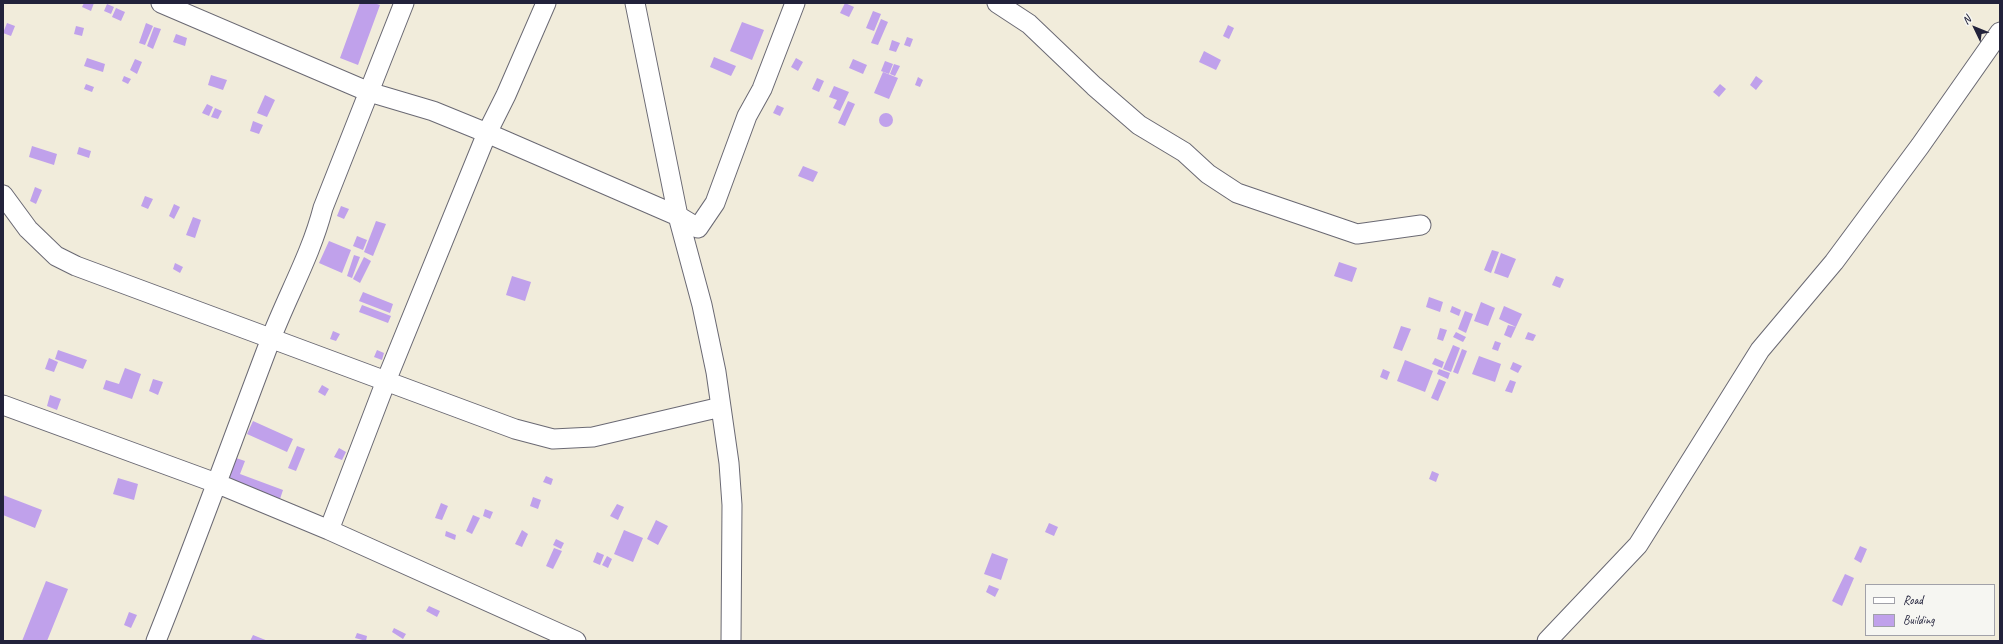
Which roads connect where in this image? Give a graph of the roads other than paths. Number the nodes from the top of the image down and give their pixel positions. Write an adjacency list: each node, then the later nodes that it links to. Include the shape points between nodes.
1 (161, 3): 8 (street)
2 (404, 3): 8 (street)
3 (546, 3): 9 (street)
4 (635, 3): 11 (street)
5 (795, 3): 11 (street, via 762,89 747,116 715,204 698,228)
6 (997, 3): 12 (street, via 1029,24 1139,125 1184,152 1208,174 1237,192 1357,234)
7 (2000, 32): 22 (street, via 1834,262 1760,350 1638,545)
8 (369, 92): 9 (street, via 433,111); 13 (street, via 323,208 316,233)
9 (487, 133): 11 (street); 14 (street)
10 (3, 195): 13 (street, via 28,229 56,256 76,266)
11 (678, 216): 16 (street, via 702,305)
12 (1421, 225)
13 (271, 338): 14 (street); 17 (street)
14 (386, 381): 16 (street, via 516,430 553,439 594,438); 18 (street)
15 (3, 405): 17 (street)
16 (721, 407): 21 (street, via 732,505)
17 (216, 483): 18 (street); 19 (street)
18 (329, 530): 20 (street)
19 (156, 641)
20 (576, 641)
21 (731, 641)
22 (1547, 641)

